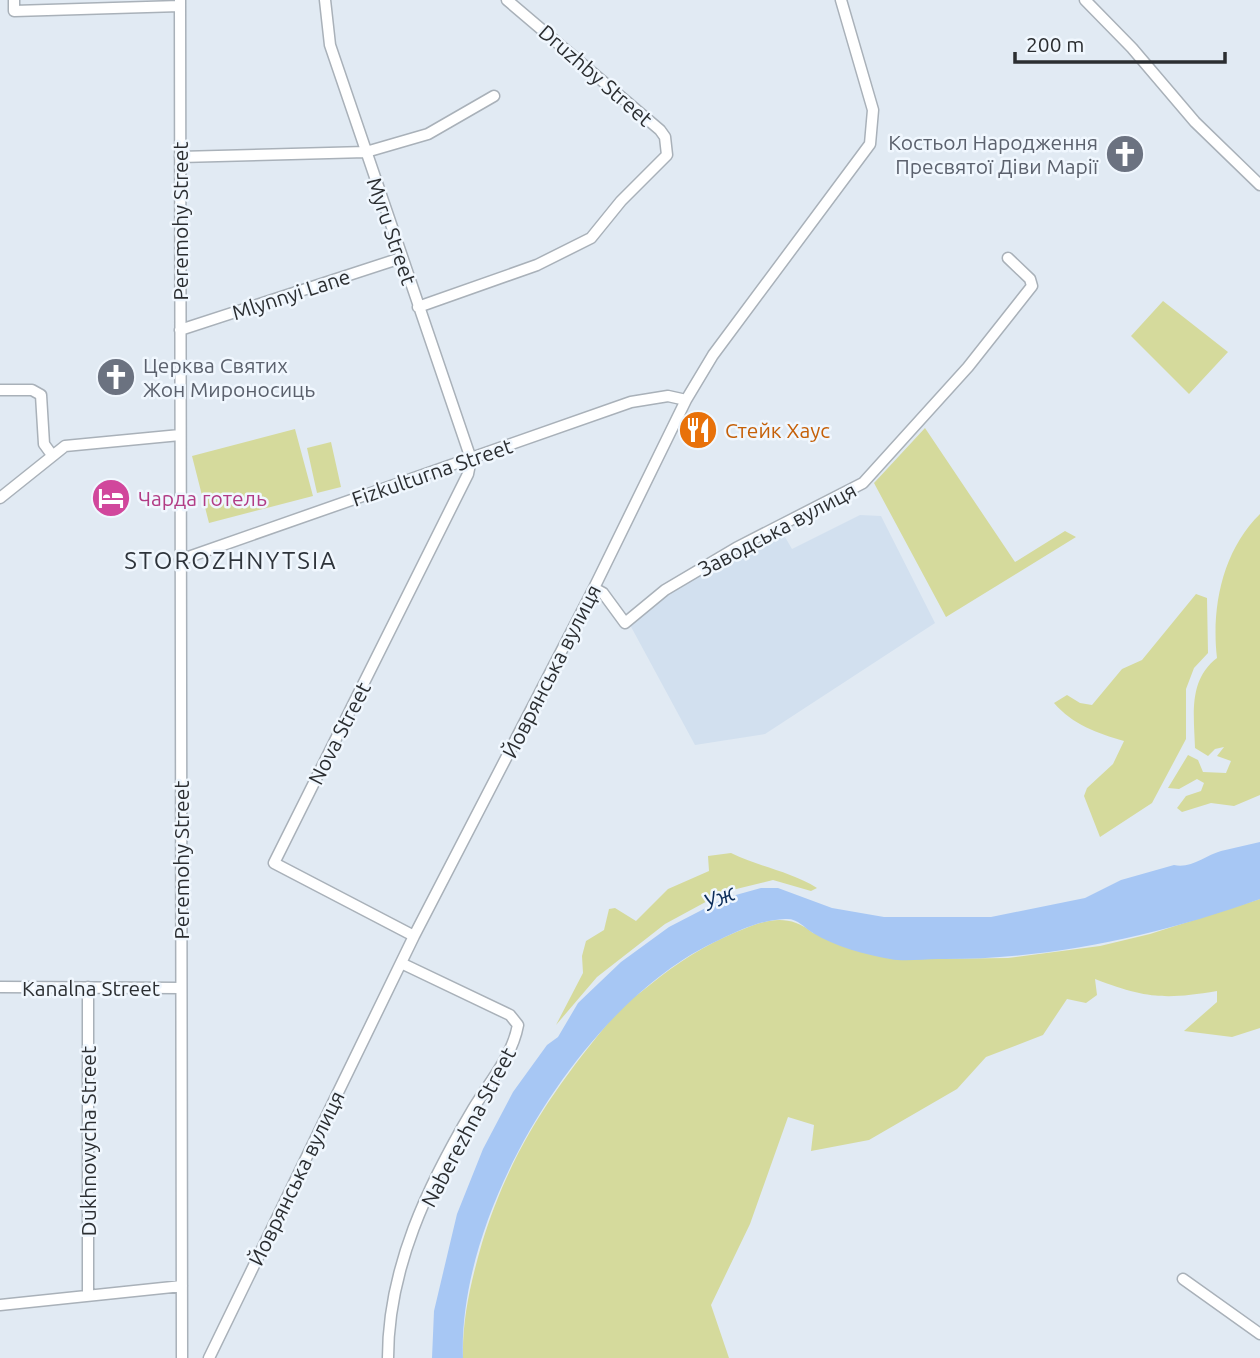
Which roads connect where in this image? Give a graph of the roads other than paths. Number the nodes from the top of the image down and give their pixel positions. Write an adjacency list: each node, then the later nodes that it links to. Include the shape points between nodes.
1 (14, 0): 6 (street, Peremohy Street, via 14,11)
2 (325, 0): 8 (street, Myru Street, via 330,45)
3 (507, 0): 13 (street, Druzhby Street, via 660,130 667,155 591,238 537,265)
4 (841, 0): 16 (street, Йоврянська вулиця, via 873,110 870,144 713,355)
5 (1085, 0): 10 (street, via 1195,122)
6 (180, 3): 9 (street, Peremohy Street)
7 (494, 96): 8 (street, via 428,134)
8 (366, 152): 9 (street); 11 (street, Myru Street)
9 (180, 157): 14 (street, Peremohy Street)
10 (1260, 185)
11 (401, 258): 13 (street, Myru Street); 14 (street, Mlynnyi Lane)
12 (1008, 258): 22 (street, Заводська вулиця, via 1030,279 1029,290 968,367 863,483 677,583 625,623)
13 (418, 307): 19 (street, Myru Street)
14 (180, 330): 17 (street, Peremohy Street)
15 (0, 390): 18 (street, via 32,390 41,395 44,444)
16 (686, 400): 19 (street, Fizkulturna Street, via 668,396 631,402); 22 (street, Йоврянська вулиця)
17 (180, 435): 18 (street, via 80,443); 21 (street, Peremohy Street)
18 (52, 455): 20 (street)
19 (471, 459): 21 (street, Fizkulturna Street); 23 (street, Nova Street, via 462,486 274,863)
20 (0, 498)
21 (180, 560): 27 (street, Peremohy Street)
22 (594, 588): 23 (street, Йоврянська вулиця)
23 (414, 936): 24 (street, Йоврянська вулиця)
24 (401, 963): 34 (street, Йоврянська вулиця); 35 (street, Naberezhna Street, via 510,1014 518,1025 512,1046 433,1187 399,1265 391,1302)
25 (88, 986): 26 (street, Kanalna Street); 27 (street, Kanalna Street); 30 (street, Dukhnovycha Street)
26 (0, 987)
27 (181, 988): 29 (street, Peremohy Street)
28 (1183, 1279): 32 (street)
29 (182, 1286): 30 (street); 33 (street, Peremohy Street)
30 (88, 1296): 31 (street)
31 (0, 1305)
32 (1260, 1334)
33 (182, 1358)
34 (209, 1358)
35 (388, 1358)

